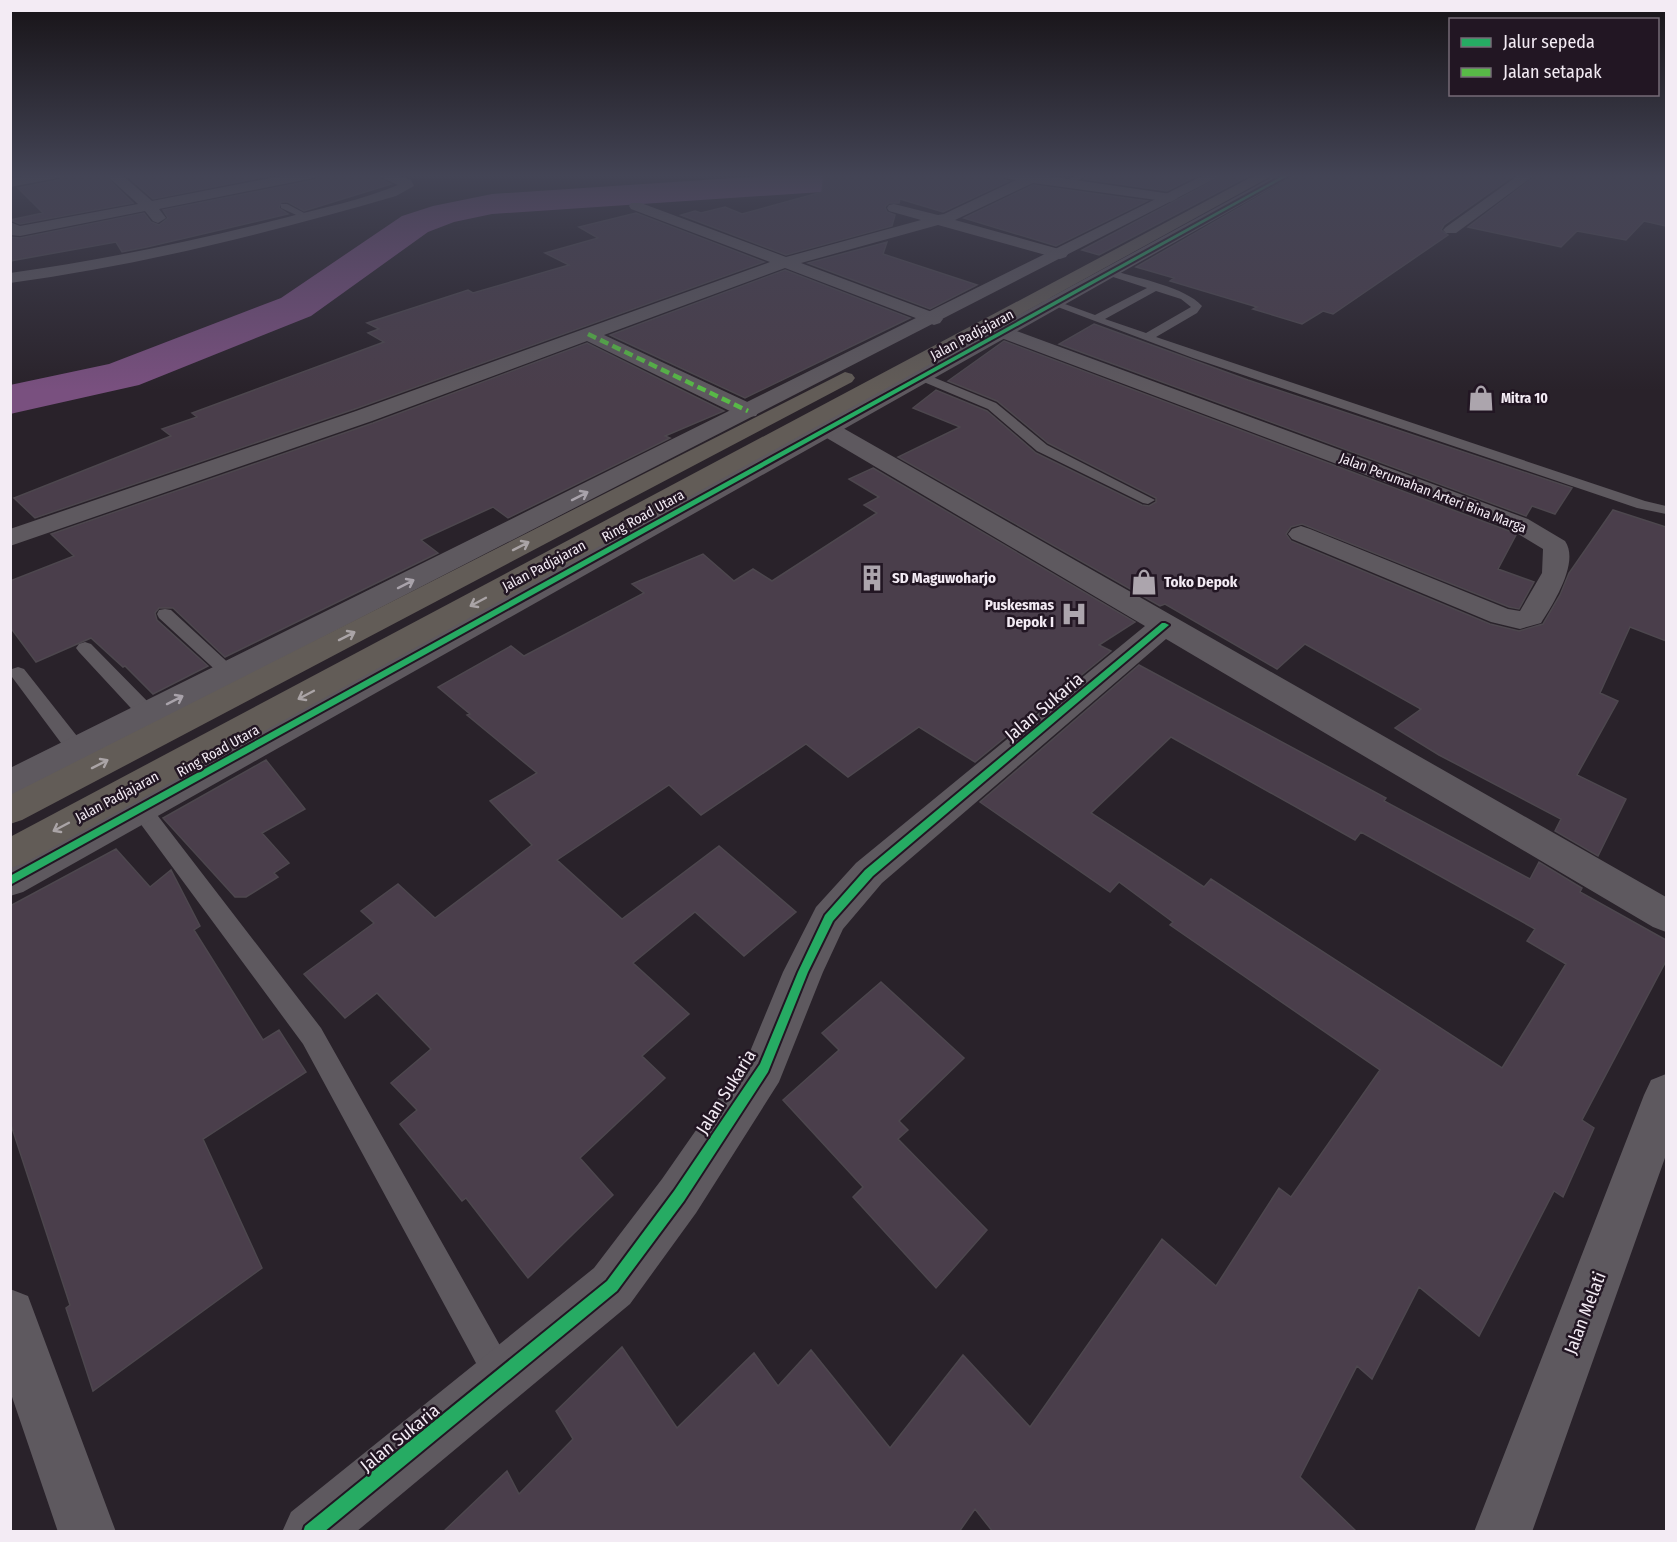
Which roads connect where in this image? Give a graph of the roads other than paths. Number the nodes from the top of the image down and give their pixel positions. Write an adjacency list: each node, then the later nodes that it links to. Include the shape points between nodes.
1 (186, 246): 9 (street)
2 (743, 246): 11 (street)
3 (846, 246): 11 (street)
4 (1030, 246): 10 (street)
5 (1076, 246): 10 (street)
6 (1094, 246): 27 (highway, Jalan Padjajaran)
7 (1143, 246): 15 (highway, Jalan Padjajaran)
8 (1160, 246): 12 (street, Ring Road Utara)
9 (182, 247): 13 (street)
10 (1060, 254): 17 (street)
11 (786, 262): 17 (street); 19 (street)
12 (1111, 273): 14 (lane); 15 (street, Ring Road Utara)
13 (10, 278)
14 (1156, 287): 16 (lane); 20 (lane, via 1197,306)
15 (1047, 301): 16 (lane); 18 (street, Ring Road Utara); 24 (highway, Jalan Padjajaran)
16 (1098, 318): 20 (lane)
17 (934, 319): 22 (street)
18 (1003, 332): 21 (street, Ring Road Utara); 28 (street, Jalan Perumahan Arteri Bina Marga, via 1519,524 1556,546 1555,573 1531,617 1520,620 1501,616)
19 (588, 334): 22 (street); 29 (street)
20 (1148, 337): 26 (lane, via 1642,506)
21 (923, 376): 23 (street, Ring Road Utara); 25 (lane, via 992,406 1042,448)
22 (748, 411): 27 (street, one-way to 22)
23 (828, 429): 24 (street, Ring Road Utara); 31 (street)
24 (706, 488): 38 (street, Ring Road Utara); 40 (highway, Jalan Padjajaran, one-way to 40)
25 (1148, 500)
26 (1666, 510)
27 (543, 524): 34 (street, one-way to 27); 39 (highway, Jalan Padjajaran, one-way to 27)
28 (1301, 534)
29 (10, 538)
30 (165, 614): 34 (lane)
31 (1165, 625): 42 (street); 45 (street, Jalan Sukaria, via 869,873 829,918 802,972 764,1068 679,1196 612,1286)
32 (85, 648): 35 (lane)
33 (18, 673): 36 (lane)
34 (229, 673): 35 (street, one-way to 34)
35 (148, 714): 36 (street)
36 (77, 750): 37 (street)
37 (10, 783)
38 (141, 809): 41 (street, Ring Road Utara); 45 (lane, via 312,1036)
39 (10, 811)
40 (10, 854)
41 (10, 881)
42 (1666, 916)
43 (1666, 1095): 48 (street, Jalan Melati)
44 (10, 1314): 46 (street)
45 (501, 1378): 47 (street, Jalan Sukaria)
46 (87, 1532)
47 (311, 1532)
48 (1503, 1532)

